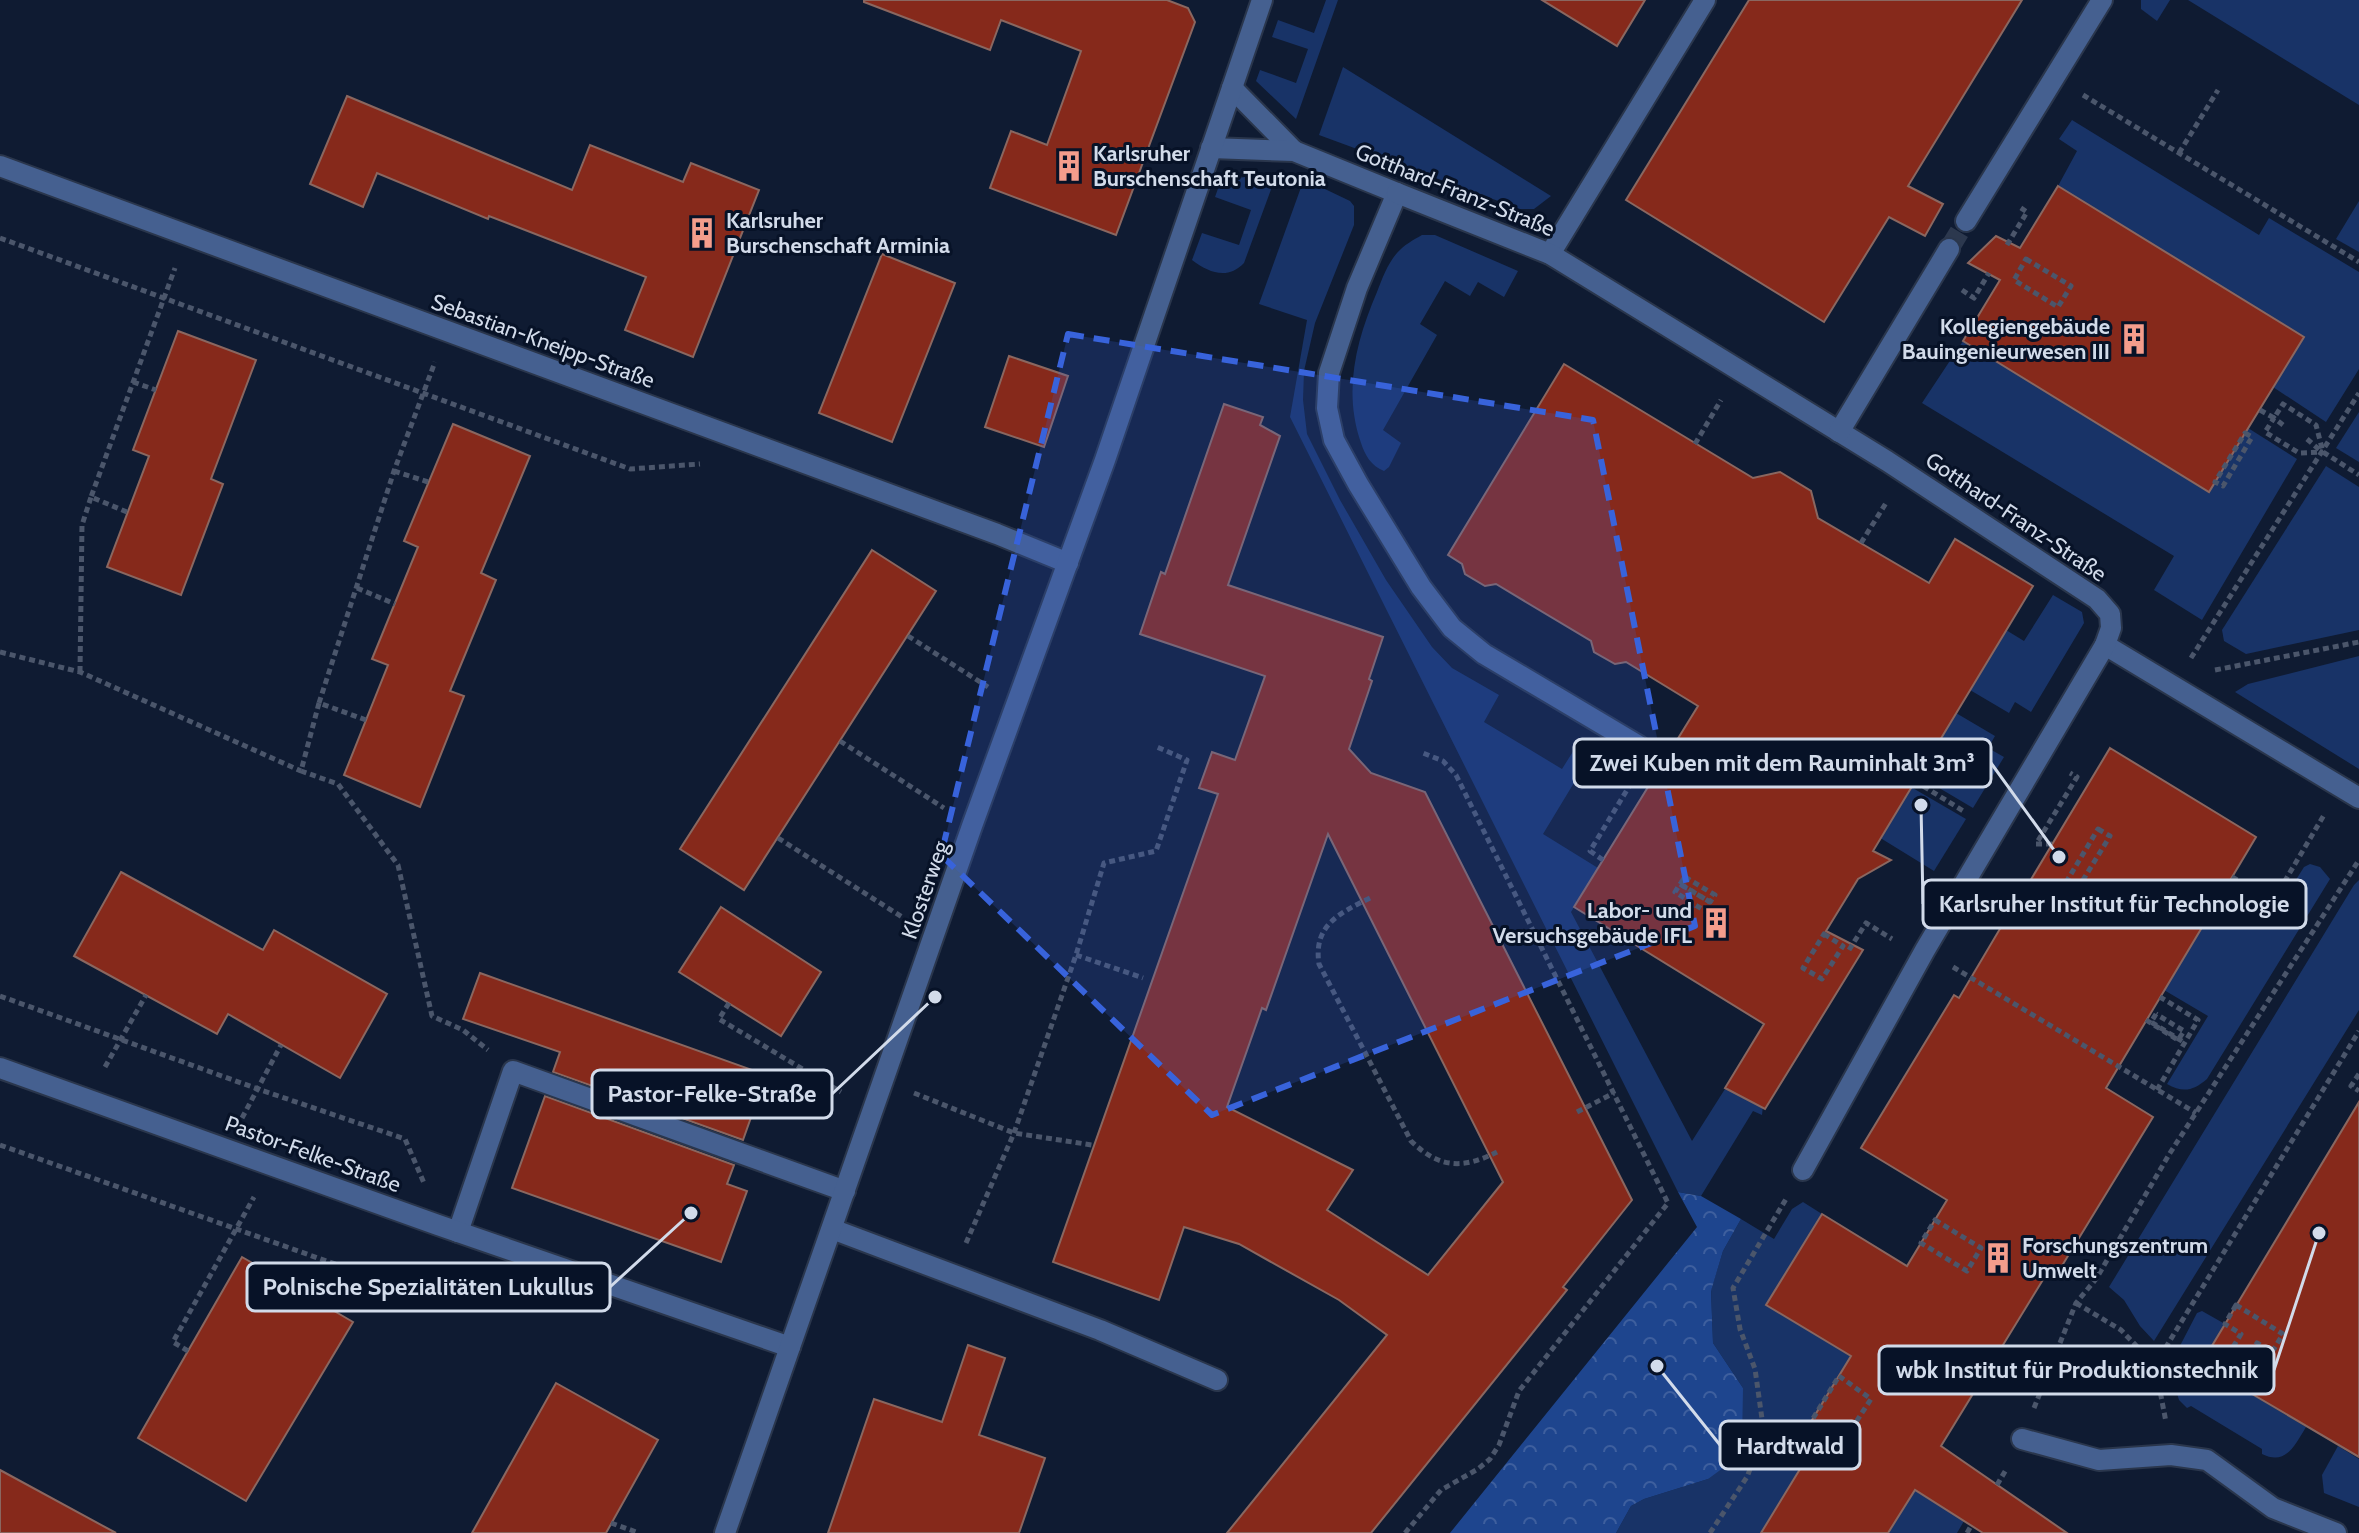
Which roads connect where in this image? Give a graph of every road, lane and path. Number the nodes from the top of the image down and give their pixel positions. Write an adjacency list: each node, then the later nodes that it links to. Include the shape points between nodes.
1 (1262, 0): 5 (street, Klosterweg)
2 (1705, 0): 18 (street)
3 (2102, 0): 4 (street)
4 (2053, 77): 9 (path); 13 (street)
5 (1232, 88): 7 (street, Klosterweg); 8 (street, Gotthard-Franz-Straße)
6 (2218, 90): 9 (path)
7 (1211, 148): 8 (street, Gotthard-Franz-Straße); 46 (street, Klosterweg)
8 (1294, 151): 11 (street, Gotthard-Franz-Straße)
9 (2179, 153): 19 (path)
10 (0, 166): 14 (street, Sebastian-Kneipp-Straße)
11 (1397, 193): 18 (street, Gotthard-Franz-Straße); 59 (street, via 1329,373 1327,408 1334,440 1421,587 1452,628 1484,654)
12 (2022, 220): 16 (path)
13 (1966, 221)
14 (186, 235): 23 (path); 24 (street, Sebastian-Kneipp-Straße)
15 (0, 238): 23 (path)
16 (2007, 245)
17 (1949, 249): 33 (street)
18 (1550, 254): 33 (street, Gotthard-Franz-Straße)
19 (2359, 262)
20 (1989, 273): 22 (path)
21 (2014, 280): 21 (path, via 2058,307 2071,286 2026,259)
22 (1979, 290)
23 (163, 299): 25 (path); 28 (path)
24 (446, 331): 28 (path); 46 (street, Sebastian-Kneipp-Straße)
25 (133, 382): 26 (path); 42 (path)
26 (156, 390)
27 (2359, 393): 36 (path)
28 (424, 394): 37 (path, via 630,469); 38 (path)
29 (2260, 410): 30 (path)
30 (2274, 418): 32 (path); 36 (path, via 2265,432 2299,453); 36 (path, via 2283,404 2316,425)
31 (1708, 422): 35 (path)
32 (2283, 425)
33 (1839, 432): 51 (street, Gotthard-Franz-Straße, via 2097,599 2110,614)
34 (2307, 439): 36 (path)
35 (1695, 444)
36 (2323, 452): 39 (path); 54 (path)
37 (703, 464)
38 (394, 471): 40 (path); 47 (path)
39 (2359, 475)
40 (428, 482)
41 (2215, 482): 41 (path, via 2223,486 2252,437 2245,433)
42 (91, 497): 43 (path); 53 (path, via 82,525)
43 (127, 512)
44 (1874, 521): 45 (path)
45 (1861, 543)
46 (1068, 563): 56 (street, Klosterweg)
47 (357, 588): 48 (path); 55 (path)
48 (395, 604)
49 (908, 636): 56 (path)
50 (2359, 642): 54 (path, via 2213,670)
51 (2105, 645): 54 (street); 79 (street)
52 (0, 652): 53 (path)
53 (80, 672): 62 (path)
54 (2173, 685): 64 (street)
55 (319, 703): 57 (path); 62 (path)
56 (1016, 706): 67 (street, Klosterweg)
57 (366, 720)
58 (840, 741): 67 (path)
59 (1639, 746): 70 (path, via 1650,752 1590,851)
60 (1157, 747): 80 (path, via 1187,760 1156,851 1104,863)
61 (1423, 753): 98 (path, via 1443,761 1456,775)
62 (301, 771): 92 (path, via 338,784 398,865 432,1016 463,1030)
63 (1915, 781): 65 (path)
64 (2340, 787): 66 (street); 72 (path, via 2273,901)
65 (1934, 793)
66 (2359, 798)
67 (972, 826): 77 (street, Klosterweg)
68 (2110, 836): 68 (path, via 2098,829 2053,904 2064,911)
69 (778, 838): 77 (path)
70 (1603, 860)
71 (2359, 860): 102 (path)
72 (2232, 877)
73 (1680, 884): 75 (path)
74 (1370, 898): 107 (path, via 1334,917 1317,951 1319,964 1411,1141 1448,1163 1475,1163)
75 (1710, 902)
76 (1824, 934): 76 (path, via 1843,946 1822,979 1803,968)
77 (934, 937): 94 (street, Klosterweg)
78 (1849, 950): 79 (path, via 1866,923)
79 (1924, 953): 96 (path); 109 (street)
80 (1076, 955): 81 (path); 103 (path)
81 (1143, 978)
82 (146, 995): 88 (path)
83 (0, 996): 88 (path)
84 (2160, 997): 89 (path, via 2198,1020)
85 (729, 1003): 100 (path, via 719,1019)
86 (2146, 1020): 89 (path, bridge, via 2178,1040 2184,1031 2156,1014 2151,1022 2174,1036)
87 (2359, 1031): 121 (path)
88 (120, 1040): 95 (path); 99 (path)
89 (2185, 1043): 96 (path)
90 (281, 1045): 95 (path)
91 (0, 1068): 99 (street, Pastor-Felke-Straße)
92 (513, 1071): 110 (street); 111 (street)
93 (2359, 1074): 97 (path, via 2351,1086)
94 (883, 1081): 100 (street, Klosterweg); 103 (path)
95 (258, 1089): 106 (path); 111 (path, via 405,1139 425,1187)
96 (2157, 1090): 102 (path)
97 (2359, 1091)
98 (1614, 1093): 101 (path); 131 (path, via 1668,1203 1526,1382 1490,1459 1441,1490)
99 (88, 1098): 106 (street, Pastor-Felke-Straße)
100 (873, 1111): 110 (street, Klosterweg)
101 (1577, 1112)
102 (2196, 1113): 117 (path, via 2096,1279)
103 (1014, 1133): 105 (path); 116 (path)
104 (0, 1145): 114 (path)
105 (1092, 1145)
106 (226, 1148): 108 (street, Pastor-Felke-Straße)
107 (1497, 1152)
108 (272, 1164): 114 (path); 115 (street, Pastor-Felke-Straße)
109 (1803, 1170): 132 (path, via 1733,1288 1755,1369 1764,1433 1747,1477)
110 (845, 1191): 113 (street, Klosterweg)
111 (467, 1203): 115 (street)
112 (1948, 1227): 112 (path, via 1981,1248 1967,1271 1921,1243 1935,1220)
113 (832, 1229): 116 (street); 118 (street, Klosterweg)
114 (235, 1230): 115 (path, via 377,1279 448,1269); 119 (path, via 173,1342)
115 (458, 1232): 118 (street, Pastor-Felke-Straße)
116 (952, 1274): 122 (street)
117 (2076, 1303): 121 (path, via 2121,1330); 124 (path)
118 (790, 1347): 130 (street, Klosterweg)
119 (188, 1351)
120 (2272, 1352): 120 (path, via 2257,1343 2233,1383 2217,1373 2241,1334 2225,1324 2236,1305 2283,1334)
121 (2155, 1365): 125 (path)
122 (1217, 1380)
123 (1871, 1399): 123 (path, via 1841,1445 1809,1425 1839,1376)
124 (2022, 1439): 125 (street, via 2099,1460); 126 (path)
125 (2171, 1455): 134 (street, via 2207,1460 2273,1508)
126 (1997, 1485)
127 (611, 1523): 129 (path)
128 (1971, 1526): 133 (path)
129 (639, 1533)
130 (725, 1533)
131 (1405, 1533)
132 (1710, 1533)
133 (1967, 1533)
134 (2336, 1533)

